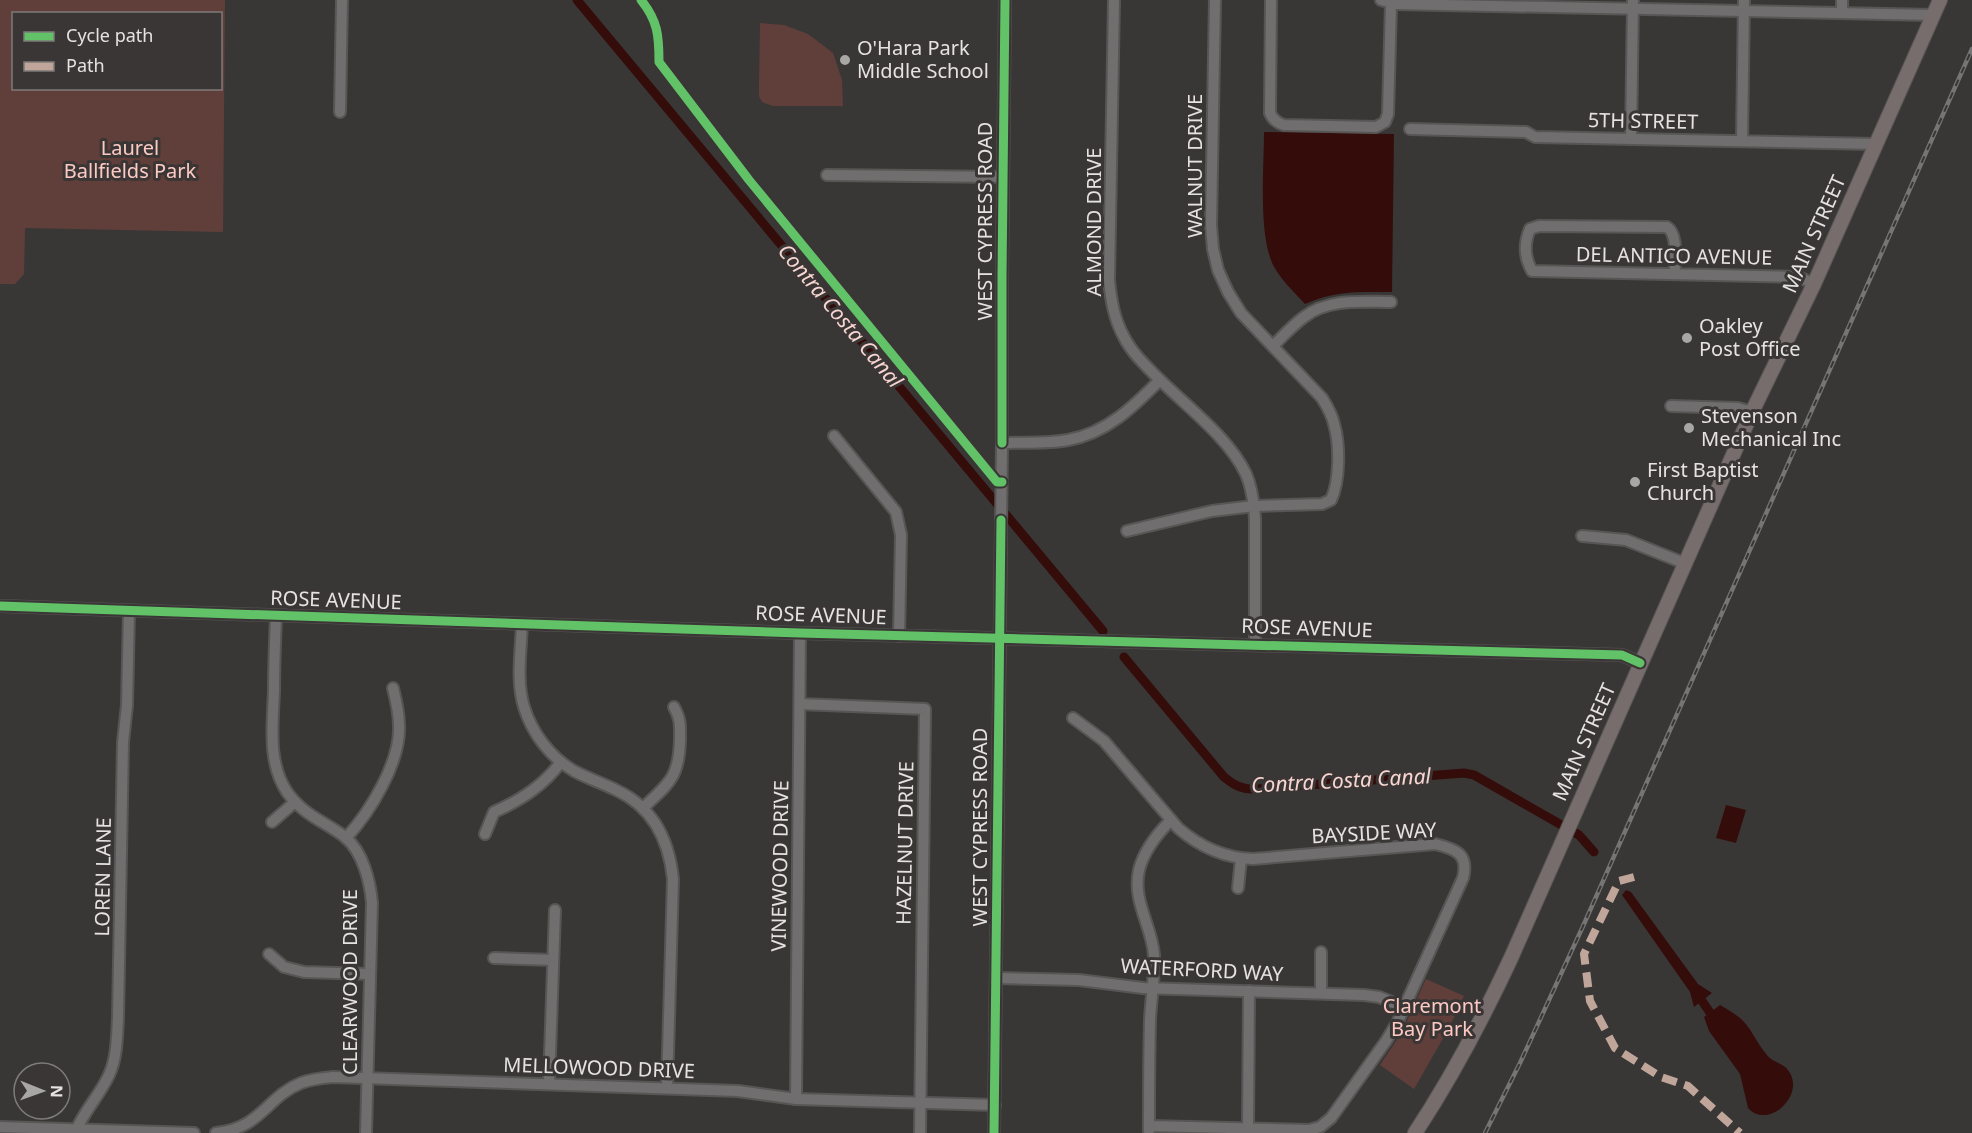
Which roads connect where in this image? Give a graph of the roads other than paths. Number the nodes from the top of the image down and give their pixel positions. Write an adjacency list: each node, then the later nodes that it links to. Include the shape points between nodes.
1 (342, 0): 13 (street)
2 (1005, 0): 19 (street, WEST CYPRESS ROAD)
3 (1114, 0): 24 (street, ALMOND DRIVE, via 1111,300 1125,339)
4 (1215, 0): 23 (street, WALNUT DRIVE, via 1213,249 1228,292 1241,313)
5 (1271, 0): 8 (street, via 1272,118 1284,125 1376,127 1388,114)
6 (1842, 0): 11 (street)
7 (1940, 0): 12 (main road, MAIN STREET)
8 (1386, 2): 9 (street)
9 (1633, 5): 10 (street); 15 (street)
10 (1744, 6): 11 (street); 16 (street)
11 (1842, 13): 12 (street)
12 (1933, 15): 17 (main road, MAIN STREET)
13 (340, 112)
14 (1410, 129): 15 (street, 5TH STREET)
15 (1631, 139): 16 (street, 5TH STREET)
16 (1742, 141): 17 (street, 5TH STREET)
17 (1876, 144): 21 (main road, MAIN STREET)
18 (827, 175): 19 (street)
19 (1003, 177): 28 (street, WEST CYPRESS ROAD)
20 (1675, 274): 20 (street, DEL ANTICO AVENUE, via 1532,271 1527,262 1526,240 1530,229 1539,226 1667,227 1674,236); 21 (street, DEL ANTICO AVENUE, via 1799,277)
21 (1814, 284): 26 (main road, MAIN STREET)
22 (1391, 302): 23 (street, via 1321,307 1306,315)
23 (1273, 346): 29 (street, WALNUT DRIVE, via 1330,411 1337,440 1337,481 1331,500 1322,504)
24 (1160, 380): 28 (street, via 1120,418 1084,435 1051,442); 29 (street, ALMOND DRIVE, via 1228,446 1247,476)
25 (1671, 406): 26 (street)
26 (1752, 412): 32 (main road, MAIN STREET)
27 (834, 436): 38 (street, via 896,512 901,535)
28 (1002, 442): 39 (street, WEST CYPRESS ROAD)
29 (1254, 506): 30 (street, WALNUT DRIVE, via 1193,514); 40 (street, ALMOND DRIVE)
30 (1127, 531)
31 (1582, 536): 32 (street, via 1626,540)
32 (1684, 563): 41 (main road, MAIN STREET)
33 (0, 606): 34 (street, ROSE AVENUE)
34 (129, 611): 35 (street, ROSE AVENUE); 75 (street, LOREN LANE, via 115,1055 109,1075)
35 (276, 617): 36 (street, ROSE AVENUE); 47 (street, CLEARWOOD DRIVE, via 272,745 276,768)
36 (522, 624): 37 (street, ROSE AVENUE); 46 (street, via 520,682 524,706 534,732)
37 (800, 633): 38 (street, ROSE AVENUE); 43 (street, VINEWOOD DRIVE)
38 (898, 636): 39 (street, ROSE AVENUE)
39 (999, 638): 40 (street, ROSE AVENUE); 61 (street, WEST CYPRESS ROAD)
40 (1255, 645): 41 (street, ROSE AVENUE, via 1622,655)
41 (1640, 663): 82 (main road, MAIN STREET, via 1492,999)
42 (393, 688): 52 (street, via 399,727 397,746 367,812)
43 (800, 704): 69 (street, VINEWOOD DRIVE); 70 (street, HAZELNUT DRIVE, via 925,709)
44 (674, 707): 48 (street, via 680,720 680,760 671,780)
45 (1073, 718): 49 (street, BAYSIDE WAY, via 1104,741)
46 (561, 762): 48 (street, via 619,791); 51 (street, via 534,790 494,812)
47 (295, 802): 50 (street); 52 (street, CLEARWOOD DRIVE, via 311,817)
48 (642, 808): 68 (street, via 667,845 673,879)
49 (1171, 820): 53 (street, BAYSIDE WAY, via 1200,844); 62 (street, via 1153,840 1139,871 1140,904 1154,956)
50 (272, 822)
51 (485, 834)
52 (346, 838): 60 (street, CLEARWOOD DRIVE, via 363,864 370,885)
53 (1241, 858): 54 (street); 65 (street, BAYSIDE WAY, via 1426,844 1448,847 1459,854 1466,867 1463,878)
54 (1238, 888)
55 (555, 910): 59 (street)
56 (1321, 952): 64 (street)
57 (269, 954): 60 (street, via 284,968 304,972)
58 (494, 958): 59 (street)
59 (553, 960): 67 (street)
60 (370, 974): 66 (street, CLEARWOOD DRIVE)
61 (997, 978): 62 (street, WATERFORD WAY, via 1079,980); 71 (street, WEST CYPRESS ROAD)
62 (1152, 988): 63 (street, WATERFORD WAY); 74 (street)
63 (1249, 991): 64 (street, WATERFORD WAY); 73 (street)
64 (1321, 993): 65 (street, WATERFORD WAY, via 1379,997)
65 (1404, 1007): 73 (street, BAYSIDE WAY, via 1386,1041 1331,1118 1320,1127)
66 (367, 1078): 67 (street, MELLOWOOD DRIVE); 76 (street, MELLOWOOD DRIVE, via 316,1078 299,1084 281,1094); 79 (street, CLEARWOOD DRIVE)
67 (549, 1084): 68 (street, MELLOWOOD DRIVE)
68 (666, 1088): 69 (street, MELLOWOOD DRIVE, via 738,1091)
69 (796, 1099): 70 (street, MELLOWOOD DRIVE)
70 (920, 1103): 71 (street, MELLOWOOD DRIVE); 80 (street)
71 (995, 1105): 81 (street, WEST CYPRESS ROAD)
72 (0, 1126): 75 (street)
73 (1248, 1128): 74 (street, BAYSIDE WAY)
74 (1149, 1130)
75 (76, 1131): 77 (street)
76 (238, 1131): 78 (street, MELLOWOOD DRIVE)
77 (194, 1133)
78 (216, 1133)
79 (366, 1133)
80 (920, 1133)
81 (994, 1133)
82 (1415, 1133)

